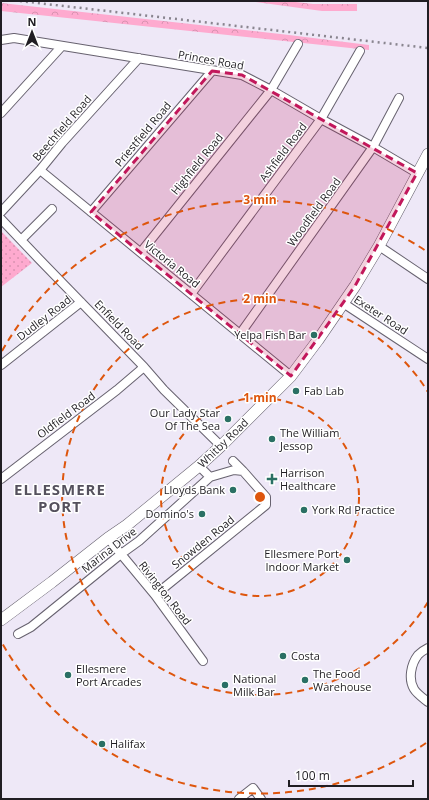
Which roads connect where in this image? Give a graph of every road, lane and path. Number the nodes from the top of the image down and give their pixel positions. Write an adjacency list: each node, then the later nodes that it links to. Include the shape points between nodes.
1 (1, 40): 3 (street, Princes Road, via 14,38)
2 (298, 44): 7 (street, Highfield Road)
3 (62, 46): 5 (street, Princes Road); 9 (street)
4 (360, 51): 10 (street, Ashfield Road)
5 (138, 58): 6 (street, Princes Road); 13 (street, Beechfield Road)
6 (212, 71): 7 (street, Princes Road, via 242,75); 17 (street, Priestfield Road)
7 (271, 90): 10 (street, Princes Road); 21 (street, Highfield Road)
8 (399, 98): 11 (street, Woodfield Road)
9 (1, 113)
10 (321, 119): 11 (street, Princes Road); 23 (street, Ashfield Road)
11 (373, 147): 14 (street, Princes Road); 26 (street, Woodfield Road)
12 (427, 160): 14 (main road, Whitby Road)
13 (40, 170): 16 (street, Beechfield Road); 17 (street, Victoria Road)
14 (417, 174): 20 (main road, Whitby Road)
15 (52, 209): 19 (street)
16 (1, 212)
17 (91, 212): 21 (street, Victoria Road)
18 (1, 219): 19 (street, Enfield Road)
19 (21, 240): 24 (street, Enfield Road)
20 (379, 246): 22 (street); 25 (main road, Whitby Road)
21 (141, 252): 23 (street, Victoria Road)
22 (428, 279)
23 (191, 294): 26 (street, Victoria Road)
24 (81, 302): 28 (street, Dudley Road); 29 (street, Enfield Road)
25 (342, 303): 27 (street, Exeter Road); 30 (main road, Whitby Road)
26 (240, 334): 30 (street, Victoria Road)
27 (428, 359)
28 (1, 365)
29 (144, 367): 31 (street, Enfield Road, via 170,397); 36 (street, Oldfield Road)
30 (291, 376): 31 (main road, Whitby Road)
31 (221, 446): 33 (main road, Whitby Road)
32 (233, 461): 34 (street)
33 (199, 466): 35 (street); 37 (main road, Whitby Road)
34 (243, 471): 35 (street, via 234,470); 39 (street, Snowden Road, via 266,497 266,505)
35 (210, 477): 38 (street, Marina Drive)
36 (1, 479)
37 (108, 538): 38 (street, Rivington Road); 40 (main road, Whitby Road)
38 (121, 554): 39 (street, Rivington Road); 41 (street, Marina Drive, via 31,627)
39 (154, 595): 43 (street, Rivington Road)
40 (1, 620)
41 (18, 634)
42 (428, 648): 44 (street, via 416,656 411,680 413,688)
43 (203, 662)
44 (428, 702)
45 (239, 799): 46 (street, via 253,788)
46 (262, 799)

